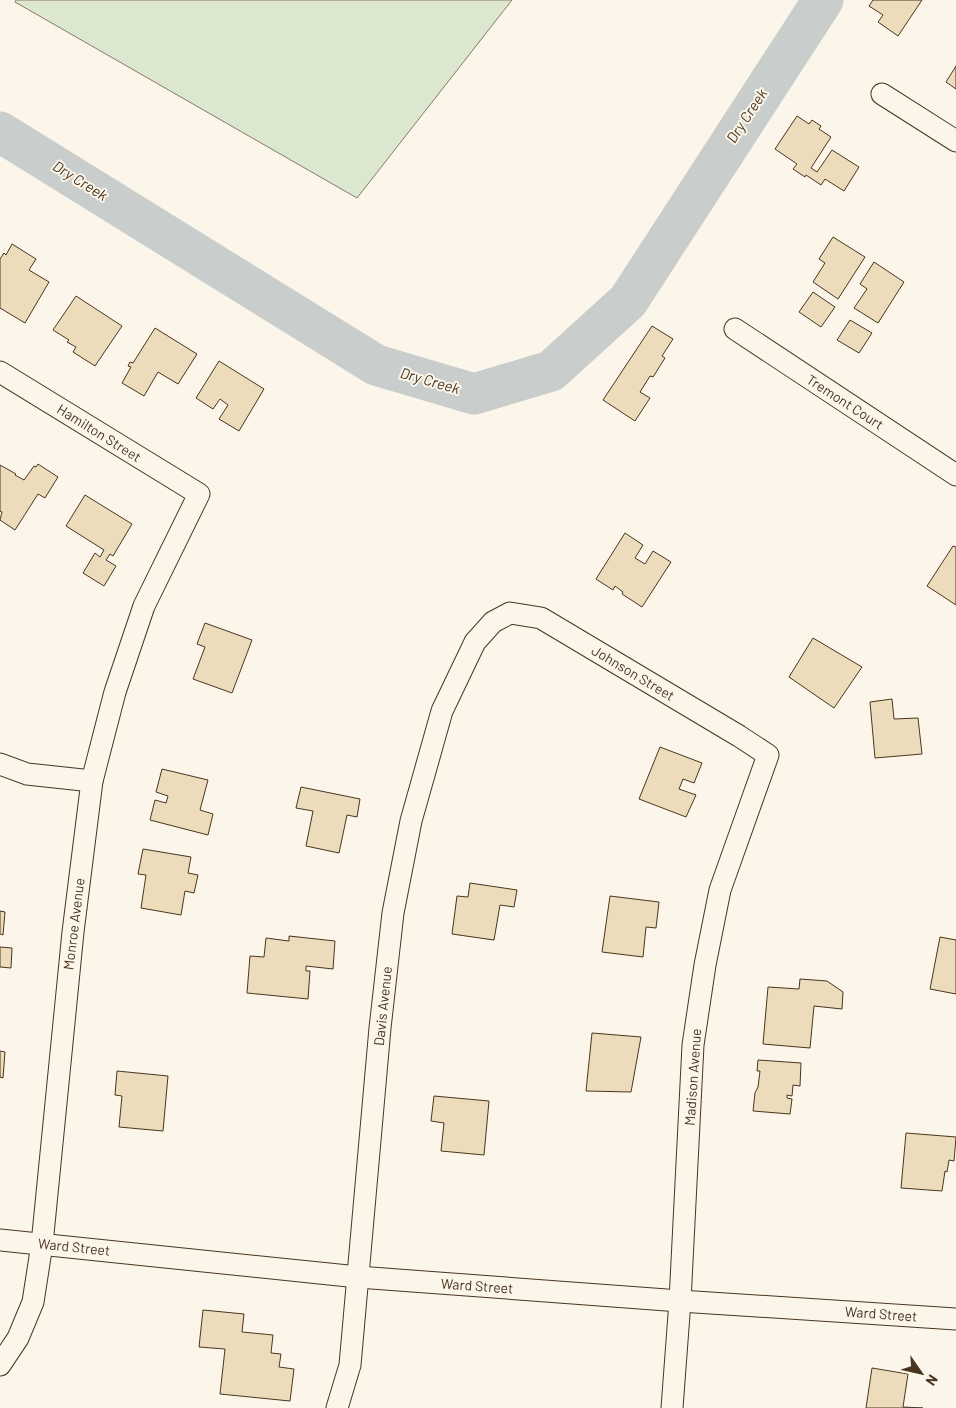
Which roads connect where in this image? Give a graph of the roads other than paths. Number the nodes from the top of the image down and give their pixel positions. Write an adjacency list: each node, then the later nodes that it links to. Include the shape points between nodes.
1 (882, 94): 2 (street)
2 (956, 141)
3 (734, 329): 5 (street, Tremont Court)
4 (0, 372): 6 (street, Hamilton Street)
5 (956, 475)
6 (199, 494): 10 (street, Monroe Avenue, via 144,606)
7 (493, 622): 8 (street, Johnson Street, via 510,613 541,618); 13 (street, Davis Avenue, via 475,642 442,711 411,821 393,913)
8 (768, 755): 14 (street, Madison Avenue, via 720,890 705,965 693,1045)
9 (0, 764): 10 (street, via 28,774)
10 (92, 781): 12 (street, Monroe Avenue, via 73,932)
11 (0, 1240): 12 (street, Ward Street)
12 (42, 1244): 13 (street, Ward Street); 16 (street, Monroe Avenue, via 33,1302 18,1338)
13 (358, 1277): 14 (street, Ward Street); 17 (street, Davis Avenue, via 350,1365)
14 (680, 1302): 15 (street, Ward Street); 18 (street, Madison Avenue)
15 (956, 1319)
16 (0, 1365)
17 (337, 1408)
18 (672, 1408)

